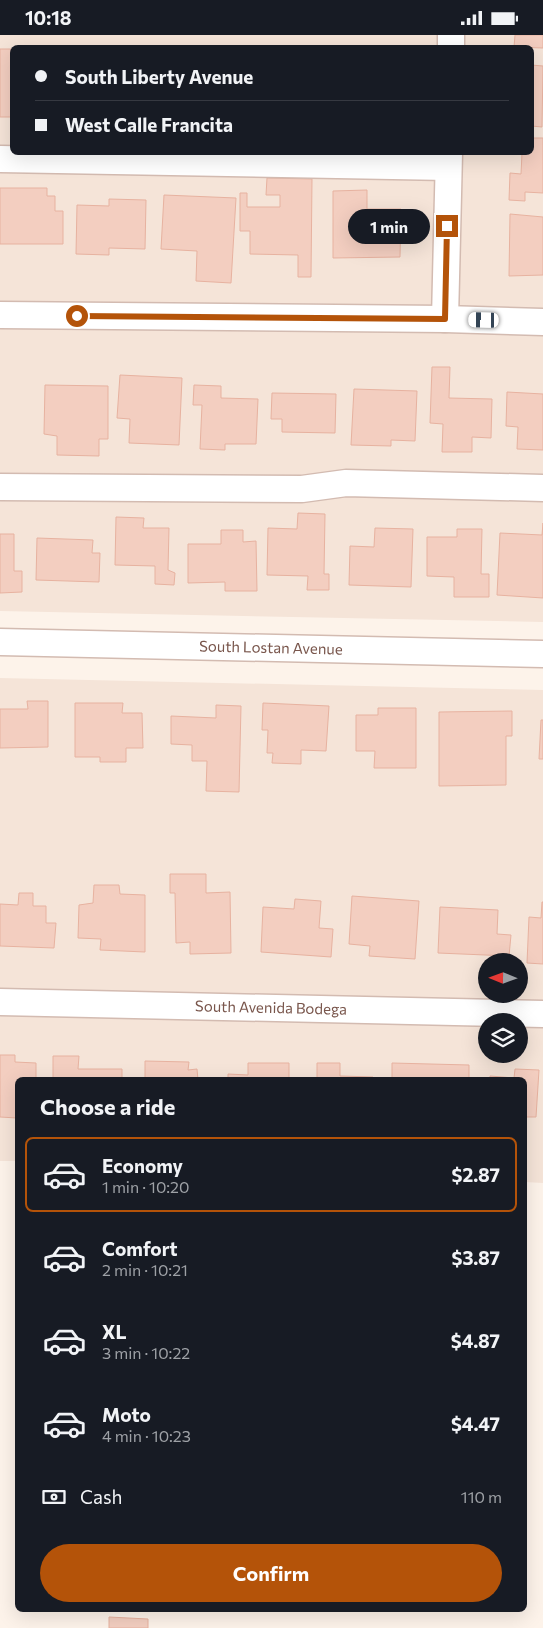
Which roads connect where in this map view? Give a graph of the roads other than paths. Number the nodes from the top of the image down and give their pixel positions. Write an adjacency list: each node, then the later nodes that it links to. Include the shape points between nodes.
1 (0, 159): 2 (street)
2 (448, 160): 4 (street)
3 (0, 315): 4 (street)
4 (445, 319): 5 (street)
5 (543, 322)
6 (0, 487): 7 (street, via 302,489 346,483)
7 (543, 488)
8 (0, 642): 9 (street, South Lostan Avenue)
9 (543, 654)
10 (0, 1002): 11 (street, South Avenida Bodega)
11 (543, 1014)

